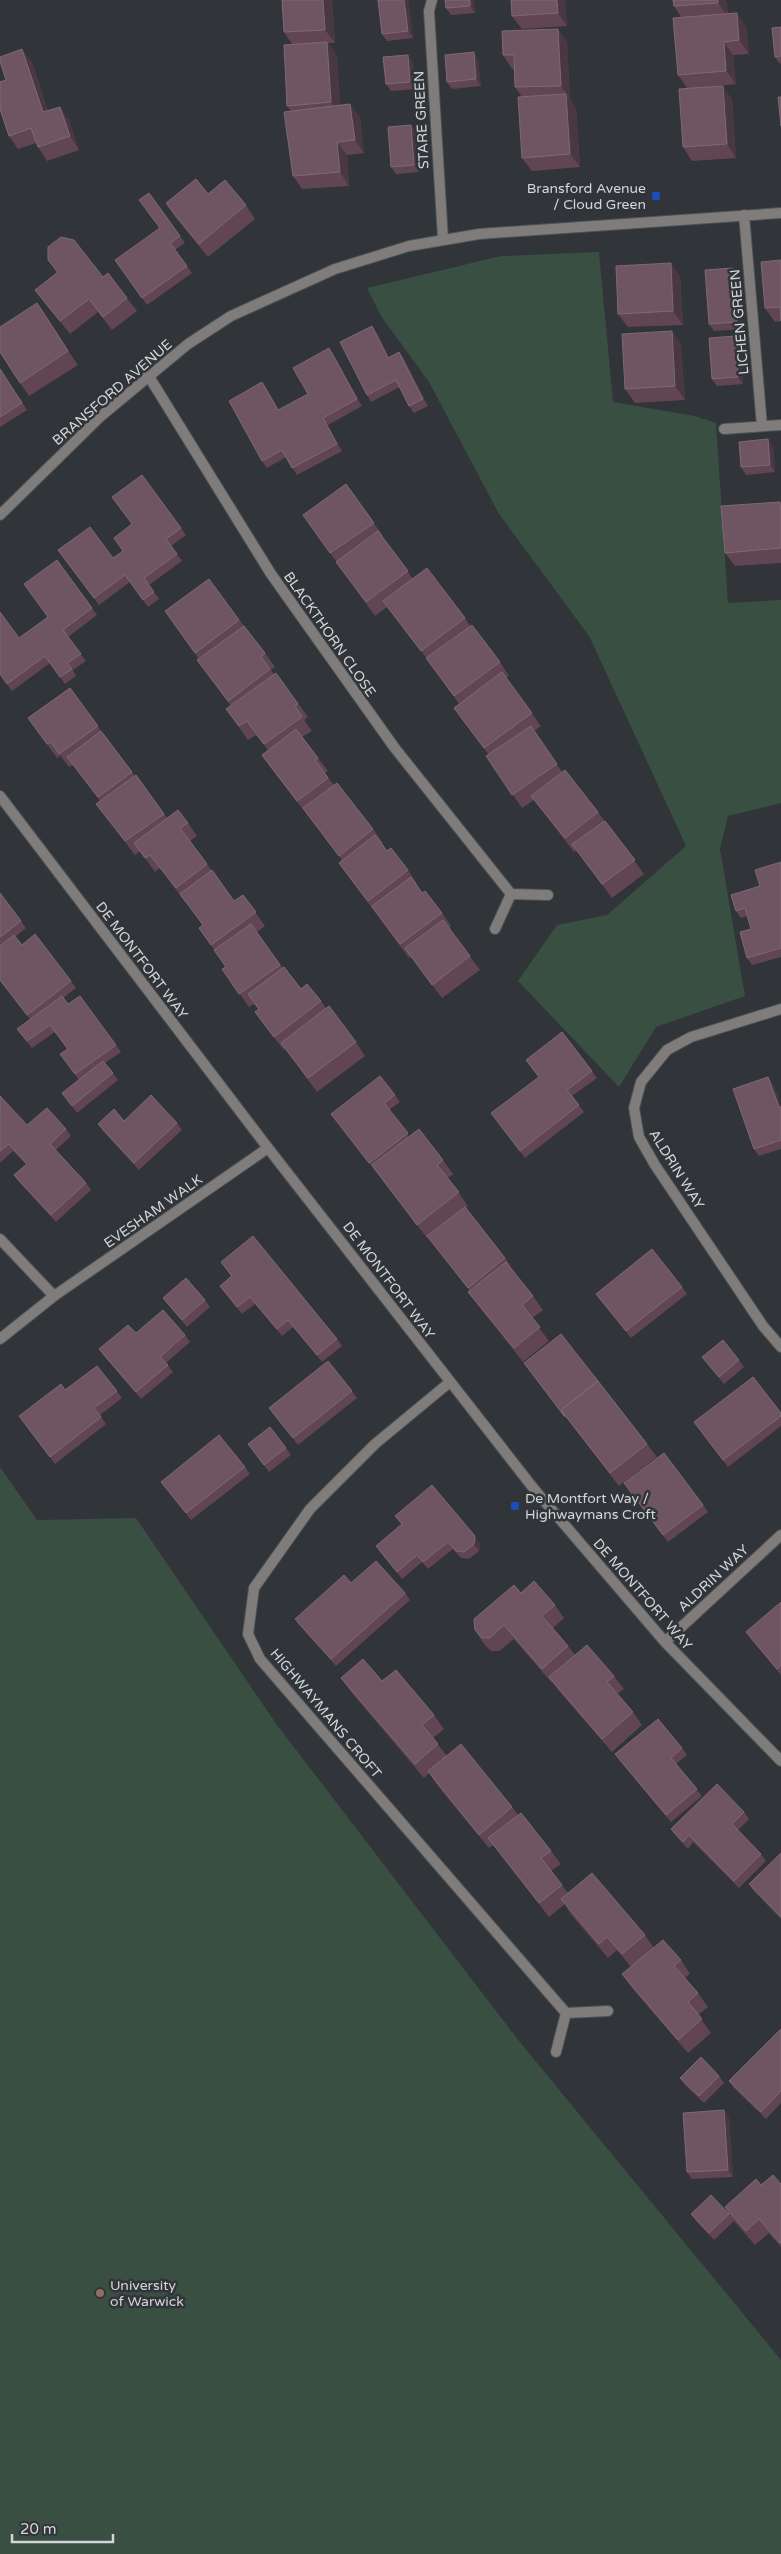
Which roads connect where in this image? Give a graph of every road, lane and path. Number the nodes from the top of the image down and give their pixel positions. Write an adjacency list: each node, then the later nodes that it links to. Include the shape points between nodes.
1 (432, 0): 4 (street, STARE GREEN, via 429,11)
2 (781, 213): 3 (street, BRANSFORD AVENUE)
3 (744, 215): 4 (street, BRANSFORD AVENUE, via 528,229); 7 (street, LICHEN GREEN)
4 (443, 239): 5 (street, BRANSFORD AVENUE, via 344,266 264,299 195,339)
5 (148, 375): 9 (street, BRANSFORD AVENUE); 11 (street, BLACKTHORN CLOSE, via 271,574 394,747)
6 (781, 425): 7 (street)
7 (762, 426): 8 (street)
8 (724, 429)
9 (0, 515)
10 (0, 796): 15 (street, DE MONTFORT WAY)
11 (510, 894): 12 (street); 13 (street)
12 (548, 895)
13 (495, 929)
14 (781, 1009): 19 (street, ALDRIN WAY, via 691,1037 667,1050 641,1082 634,1108 639,1137 655,1165 763,1326)
15 (268, 1148): 17 (street, EVESHAM WALK); 20 (street, DE MONTFORT WAY)
16 (0, 1238): 17 (street)
17 (54, 1296): 18 (street, EVESHAM WALK)
18 (0, 1340)
19 (781, 1347)
20 (450, 1382): 22 (street, DE MONTFORT WAY, via 534,1490); 25 (street, HIGHWAYMANS CROFT, via 375,1444 310,1509 254,1588 248,1634 260,1659)
21 (781, 1535): 22 (street, ALDRIN WAY)
22 (665, 1642): 23 (street, DE MONTFORT WAY)
23 (781, 1761)
24 (608, 2012): 25 (street)
25 (566, 2013): 26 (street)
26 (556, 2052)

